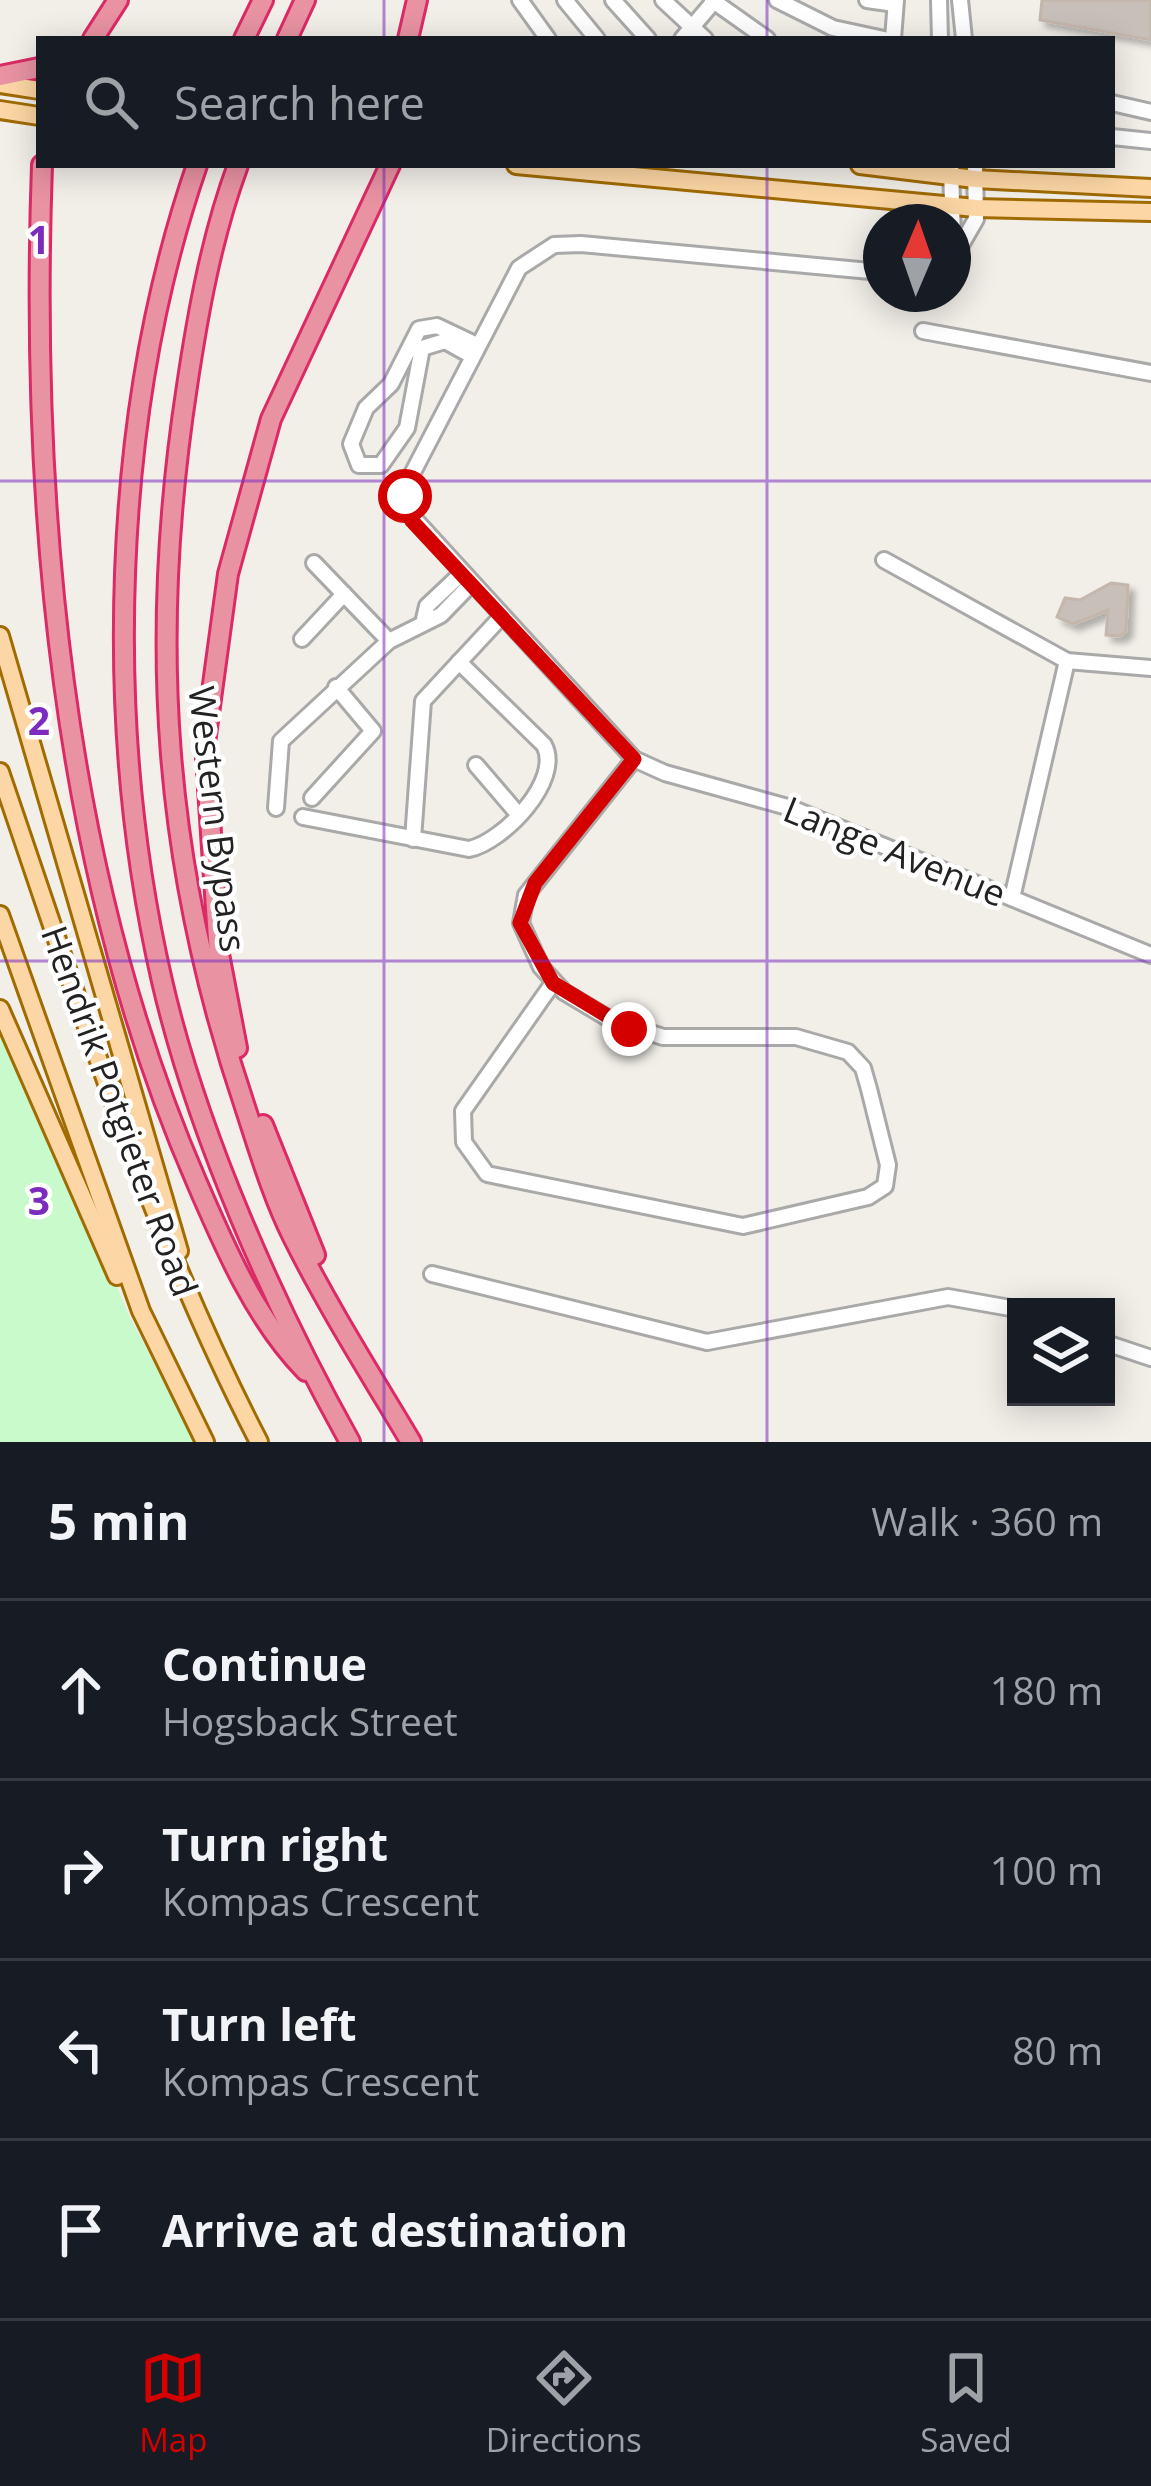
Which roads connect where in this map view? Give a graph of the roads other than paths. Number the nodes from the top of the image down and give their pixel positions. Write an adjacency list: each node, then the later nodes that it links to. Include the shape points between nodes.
1 (263, 0): 18 (highway)
2 (305, 0): 19 (highway)
3 (418, 0): 20 (highway); 21 (highway)
4 (520, 0): 22 (street)
5 (565, 0): 23 (street)
6 (613, 0): 24 (street)
7 (663, 0): 15 (street)
8 (778, 0): 26 (street, via 833,28)
9 (867, 0): 13 (street)
10 (938, 0): 28 (street)
11 (960, 0): 29 (street)
12 (714, 1): 15 (street); 25 (street)
13 (895, 2): 27 (street)
14 (114, 4): 16 (highway); 17 (highway)
15 (687, 34)
16 (81, 36)
17 (95, 36)
18 (245, 36)
19 (288, 36)
20 (409, 36)
21 (421, 36)
22 (546, 36)
23 (588, 36)
24 (645, 36)
25 (763, 36)
26 (870, 36)
27 (893, 36)
28 (940, 36)
29 (964, 36)
30 (36, 69): 31 (highway)
31 (0, 80): 32 (main road)
32 (36, 89)
33 (1115, 104): 35 (street)
34 (0, 110): 36 (main road)
35 (1151, 112)
36 (36, 116)
37 (1115, 137): 38 (street)
38 (1151, 141)
39 (42, 168): 90 (highway, via 40,424 55,605 112,924 152,1064 208,1209 277,1338)
40 (237, 168): 89 (highway, Western Bypass, via 196,323 172,483 163,626 180,844 192,929 267,1173 292,1236)
41 (389, 168): 89 (highway, via 271,419 228,574 206,743 219,954 240,1062)
42 (548, 168): 48 (main road)
43 (912, 168): 44 (main road)
44 (950, 170): 46 (main road); 49 (street)
45 (195, 171): 90 (highway, Western Bypass, via 155,316 135,466 126,615 136,841 182,1054)
46 (975, 172): 47 (main road); 51 (street)
47 (1151, 188)
48 (929, 204)
49 (950, 204)
50 (971, 208): 51 (main road)
51 (976, 208): 52 (main road); 53 (street)
52 (1151, 212)
53 (971, 231)
54 (863, 271): 56 (street, via 554,245 519,268)
55 (922, 331): 57 (street)
56 (475, 351): 56 (street, via 445,341 422,348 407,428 381,466 359,465 351,444 365,408 391,384 419,329 437,326); 60 (street, via 405,496 412,521)
57 (1151, 374)
58 (884, 560): 66 (street)
59 (314, 562): 61 (street)
60 (466, 579): 62 (street); 65 (street)
61 (344, 594): 64 (street); 65 (street)
62 (502, 616): 67 (street); 70 (street)
63 (0, 636): 86 (main road)
64 (302, 639)
65 (388, 641): 69 (street)
66 (1067, 661): 68 (street); 78 (street)
67 (459, 662): 75 (street, via 551,760); 77 (street, via 420,708)
68 (1151, 668)
69 (336, 687): 73 (street, via 373,731); 74 (street, via 280,741)
70 (634, 759): 78 (street, Lange Avenue, via 791,808); 81 (street, via 526,896 520,923)
71 (476, 765): 75 (street)
72 (0, 772): 86 (main road, Hendrik Potgieter Road, via 137,1172)
73 (312, 798)
74 (276, 808)
75 (518, 814): 77 (street, via 478,847)
76 (303, 817): 77 (street)
77 (413, 838)
78 (1012, 898): 80 (street, Lange Avenue)
79 (0, 915): 85 (main road, Hendrik Potgieter Road)
80 (1151, 955)
81 (553, 983): 81 (street, via 646,1034 796,1037 848,1052 863,1067 888,1165 885,1186 743,1226 487,1174 464,1142 463,1111)
82 (0, 1009): 85 (main road, via 110,1262)
83 (432, 1274): 84 (street, via 686,1340 747,1338 948,1297)
84 (1007, 1307)
85 (141, 1311): 91 (main road, Hendrik Potgieter Road)
86 (199, 1326): 92 (main road, Hendrik Potgieter Road)
87 (1115, 1346): 88 (street)
88 (1151, 1358)
89 (364, 1363): 94 (highway, Western Bypass)
90 (317, 1383): 93 (highway, Western Bypass)
91 (205, 1442)
92 (259, 1442)
93 (350, 1442)
94 (411, 1442)

